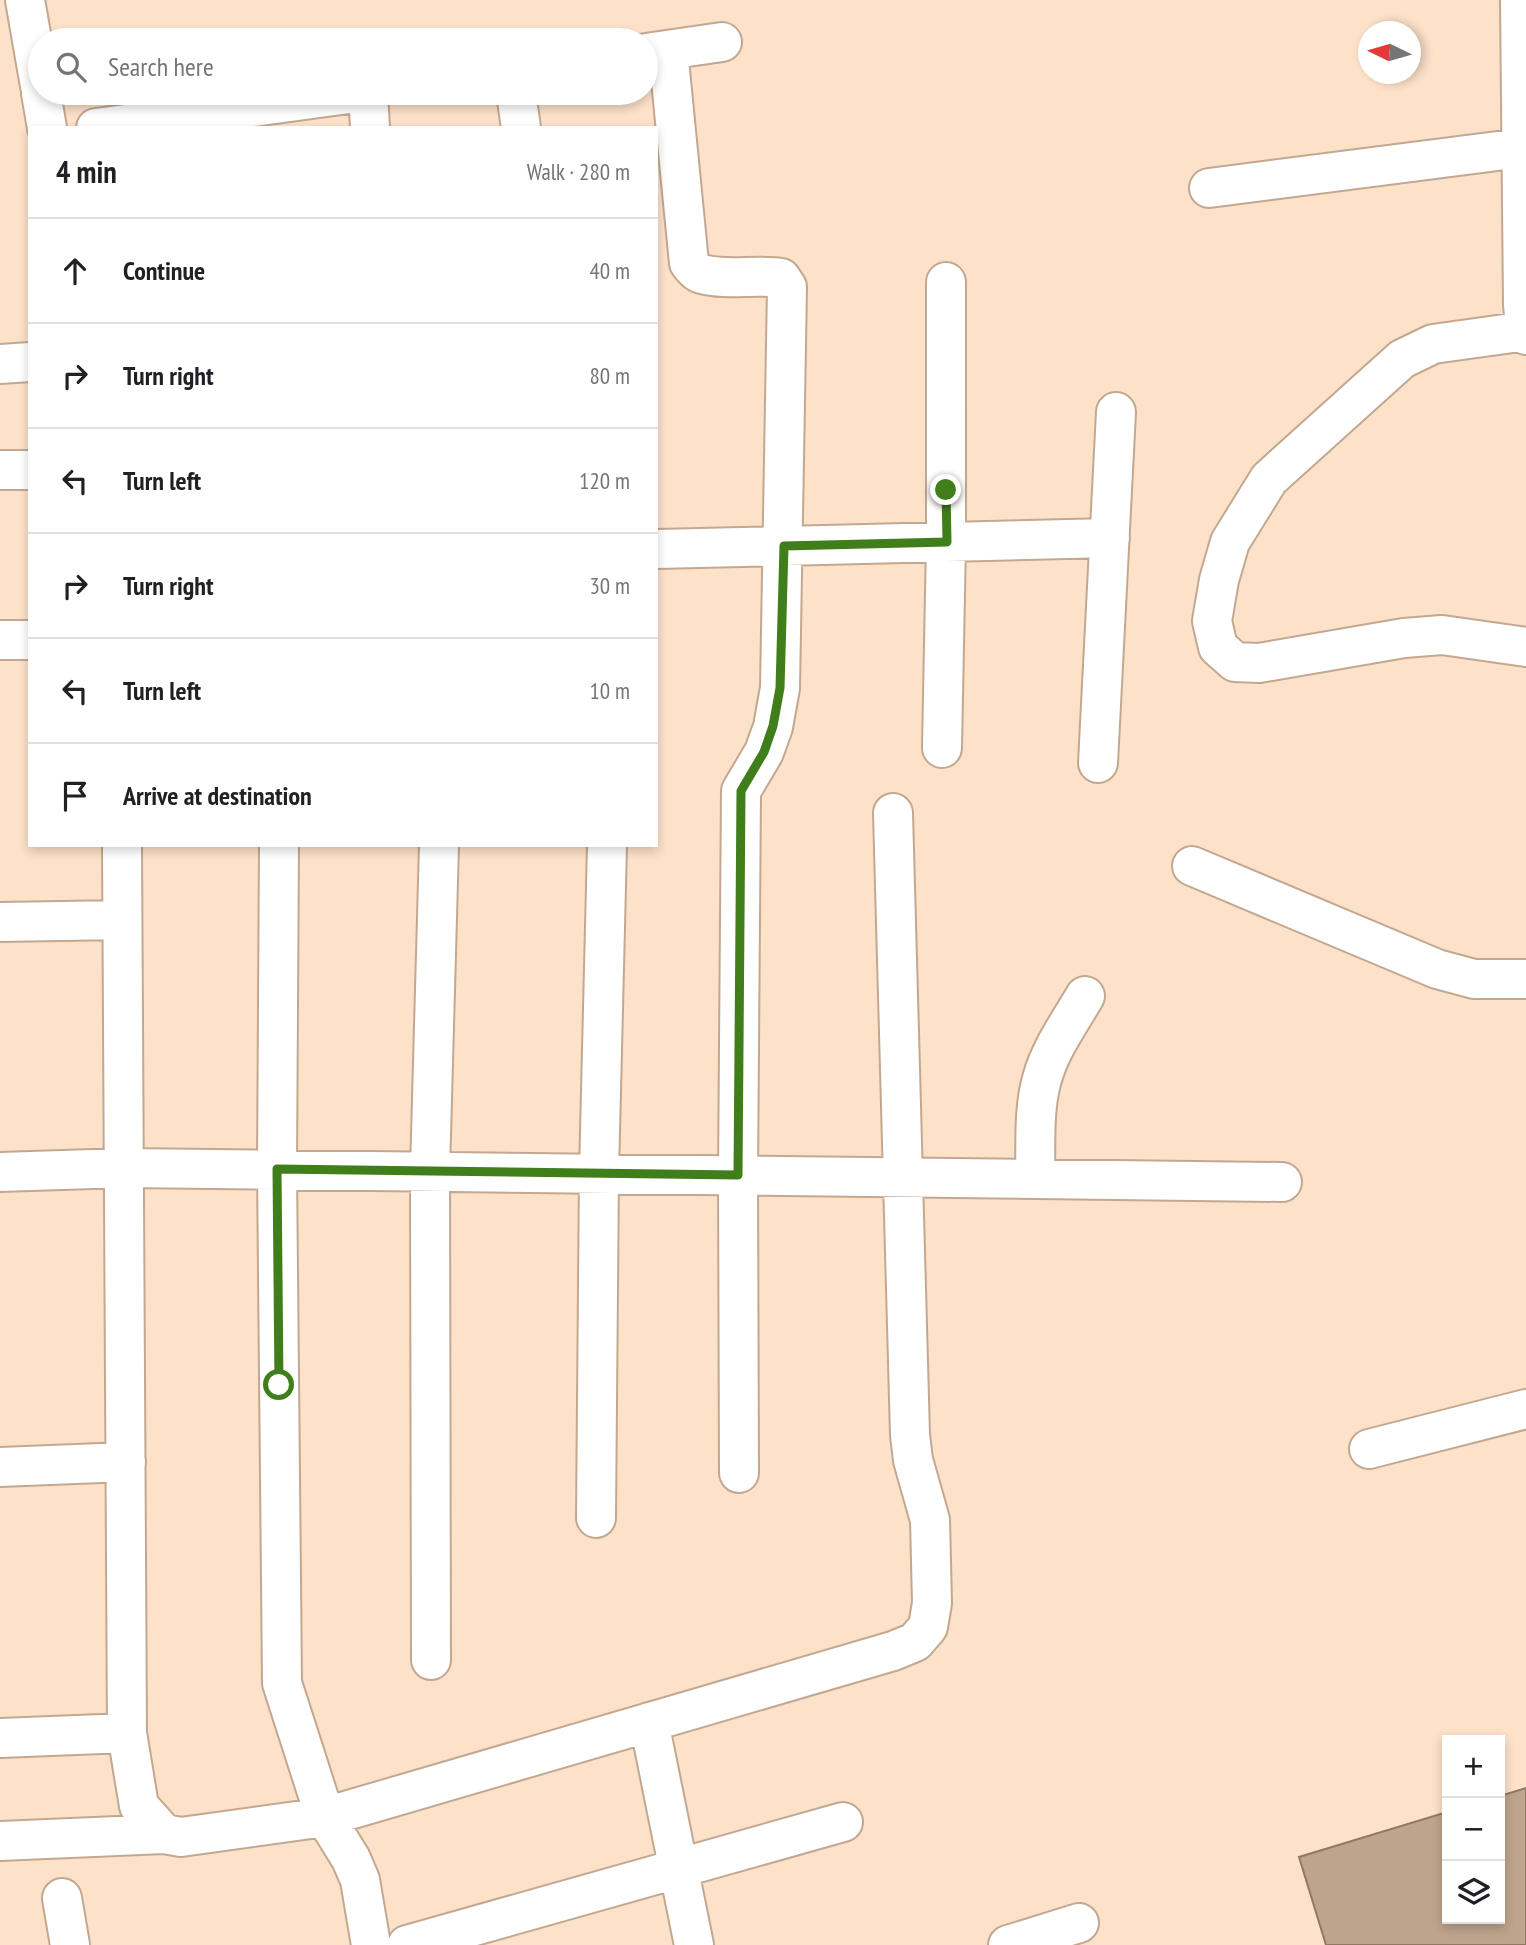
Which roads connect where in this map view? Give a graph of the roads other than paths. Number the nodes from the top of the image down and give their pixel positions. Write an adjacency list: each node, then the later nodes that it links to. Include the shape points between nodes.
1 (26, 0): 3 (street)
2 (1520, 0): 16 (street)
3 (31, 28)
4 (722, 42): 5 (street)
5 (658, 52)
6 (658, 59): 27 (street, via 689,264 699,274 765,275 781,278 787,286)
7 (43, 105): 12 (street)
8 (295, 105): 11 (street)
9 (369, 105): 14 (street)
10 (518, 105): 15 (street)
11 (219, 120): 13 (street)
12 (47, 126)
13 (127, 126)
14 (370, 126)
15 (521, 126)
16 (1521, 148): 17 (street); 19 (street)
17 (1209, 188)
18 (946, 282): 26 (street)
19 (1525, 319): 31 (street, via 1433,344 1402,359 1269,479 1230,542 1212,621 1218,647 1235,662 1259,663 1442,635)
20 (28, 362): 21 (street)
21 (0, 364)
22 (1116, 412): 25 (street)
23 (0, 470): 24 (street)
24 (28, 470)
25 (1110, 538): 26 (street); 33 (street)
26 (947, 542): 27 (street); 32 (street)
27 (784, 546): 28 (street); 49 (street, via 780,688 769,739 741,791)
28 (658, 549)
29 (0, 640): 30 (street)
30 (28, 640)
31 (1526, 647)
32 (942, 748)
33 (1098, 763)
34 (893, 813): 50 (street)
35 (121, 847): 40 (street)
36 (279, 847): 45 (street)
37 (439, 847): 46 (street)
38 (607, 847): 48 (street)
39 (1192, 866): 42 (street, via 1437,969 1474,979)
40 (122, 920): 41 (street); 44 (street)
41 (0, 922)
42 (1526, 979)
43 (1085, 996): 51 (street, via 1050,1056 1042,1080)
44 (124, 1168): 45 (street); 47 (street); 55 (street)
45 (277, 1169): 46 (street); 63 (street, via 282,1683)
46 (430, 1171): 48 (street); 59 (street)
47 (0, 1172)
48 (599, 1173): 49 (street); 58 (street)
49 (738, 1175): 50 (street); 57 (street)
50 (904, 1177): 51 (street); 60 (street, via 910,1435 930,1520 929,1627 915,1642 892,1650)
51 (1035, 1178): 52 (street)
52 (1282, 1182)
53 (1526, 1409): 54 (street)
54 (1369, 1449)
55 (126, 1462): 56 (street); 61 (street)
56 (0, 1467)
57 (739, 1473)
58 (596, 1518)
59 (431, 1660)
60 (649, 1722): 63 (street); 67 (street)
61 (127, 1733): 62 (street); 65 (street, via 139,1806)
62 (0, 1738)
63 (325, 1817): 65 (street, via 181,1837); 71 (street, via 360,1880)
64 (843, 1822): 67 (street)
65 (164, 1834): 66 (street)
66 (0, 1841)
67 (677, 1868): 72 (street); 73 (street)
68 (62, 1898): 70 (street)
69 (1079, 1923): 74 (street)
70 (70, 1945)
71 (371, 1945)
72 (407, 1945)
73 (694, 1945)
74 (1008, 1945)

